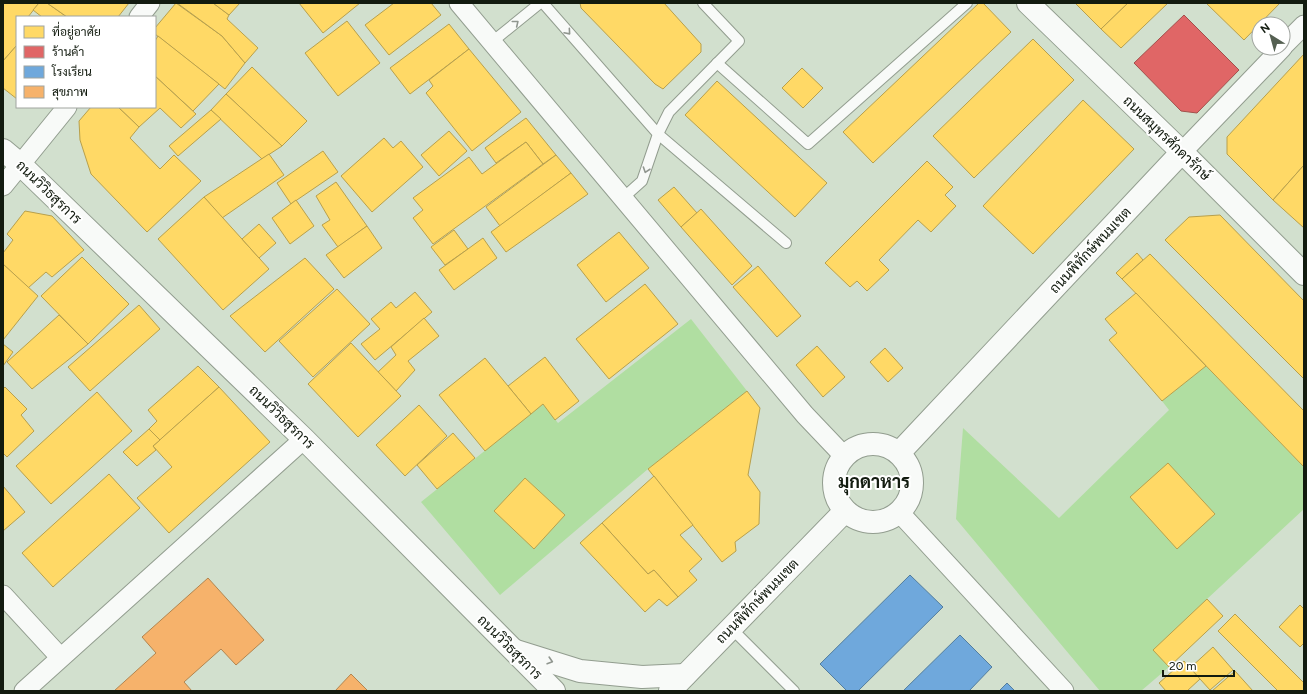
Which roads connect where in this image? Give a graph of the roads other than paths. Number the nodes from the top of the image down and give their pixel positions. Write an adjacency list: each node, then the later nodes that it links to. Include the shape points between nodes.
1 (150, 3): 7 (street)
2 (459, 3): 10 (street)
3 (541, 3): 10 (lane, one-way to 3); 14 (lane, one-way to 14)
4 (703, 3): 12 (lane, via 739,41)
5 (967, 3): 12 (lane, via 808,144)
6 (1028, 3): 16 (main road, ถนนสมุทรศักดารักษ์)
7 (140, 16)
8 (1304, 24): 9 (street, ถนนพิทักษ์พนมเขต)
9 (1291, 38)
10 (492, 42): 19 (street)
11 (1273, 56): 16 (street, ถนนพิทักษ์พนมเขต)
12 (718, 63): 14 (lane, via 669,112)
13 (66, 108): 17 (street)
14 (658, 134): 19 (lane, one-way to 19, via 642,182); 20 (lane)
15 (3, 150): 17 (main road, ถนนวิวิธสุรการ)
16 (1182, 152): 21 (main road, ถนนสมุทรศักดารักษ์); 23 (main road, ถนนพิทักษ์พนมเขต)
17 (21, 164): 18 (street); 22 (main road, ถนนวิวิธสุรการ)
18 (3, 186)
19 (623, 198): 24 (street, via 805,415)
20 (786, 243)
21 (1304, 274)
22 (304, 439): 29 (main road, ถนนวิวิธสุรการ); 30 (street)
23 (899, 453): 24 (main road, via 876,444 862,445); 26 (main road, via 911,471 912,487 909,500)
24 (844, 456): 25 (main road, via 833,479 834,493)
25 (845, 511): 26 (main road, via 848,515 865,522 879,522 894,517); 28 (main road, ถนนพิทักษ์พนมเขต)
26 (899, 512): 37 (street)
27 (3, 595): 30 (street)
28 (731, 628): 31 (main road, ถนนพิทักษ์พนมเขต); 36 (lane)
29 (513, 650): 31 (main road, one-way to 31, via 580,671 642,678); 33 (main road); 34 (main road, ถนนวิวิธสุรการ)
30 (60, 657): 32 (street)
31 (685, 675): 35 (main road, ถนนพิทักษ์พนมเขต)
32 (24, 691)
33 (532, 691)
34 (554, 691)
35 (670, 691)
36 (794, 691)
37 (1064, 691)

